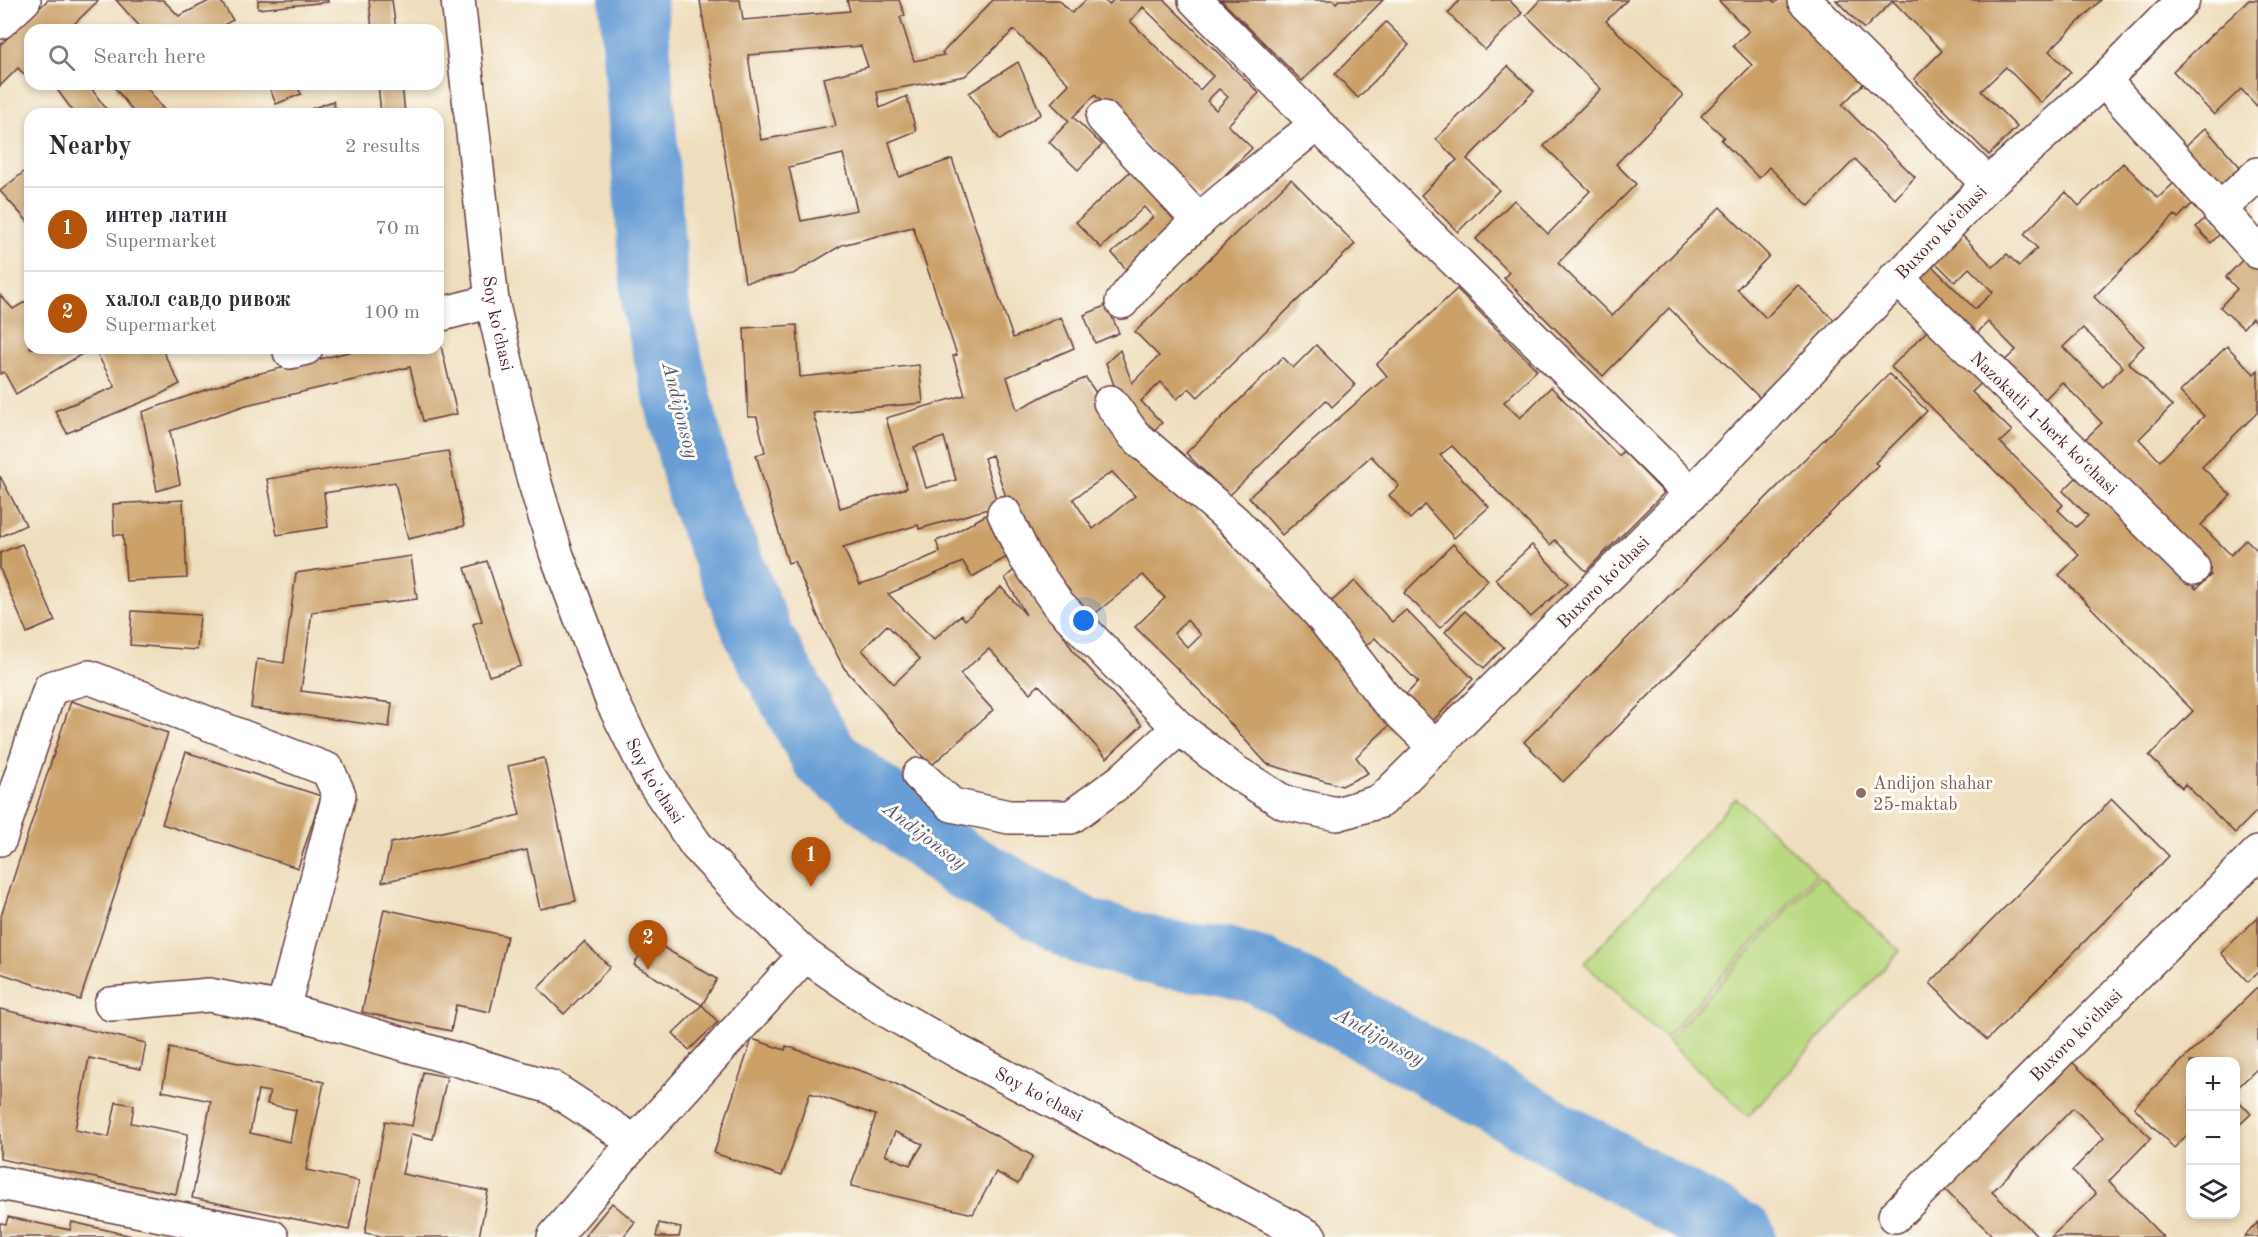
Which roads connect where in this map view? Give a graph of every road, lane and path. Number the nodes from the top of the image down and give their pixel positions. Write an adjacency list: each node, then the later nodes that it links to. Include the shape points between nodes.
1 (24, 0): 6 (street)
2 (458, 0): 16 (street, Soy ko'chasi)
3 (1195, 0): 9 (street)
4 (1804, 0): 11 (street)
5 (2182, 0): 7 (street, Buxoro koʻchasi)
6 (0, 22)
7 (2104, 80): 11 (street, Buxoro koʻchasi); 12 (street)
8 (1103, 118): 13 (street)
9 (1317, 124): 13 (street); 20 (street)
10 (2258, 174): 12 (street)
11 (1988, 184): 15 (street, Buxoro koʻchasi)
12 (2219, 210): 14 (street)
13 (1199, 221): 17 (street)
14 (2258, 252)
15 (1896, 277): 20 (street, Buxoro koʻchasi); 22 (street, Nazokatli 1-berk koʻchasi)
16 (492, 301): 18 (street); 28 (street, Soy ko'chasi, via 531,470 553,543 613,703 650,777 696,845)
17 (1122, 302)
18 (444, 313)
19 (1110, 402): 24 (street, via 1134,435 1235,522 1319,613 1384,697)
20 (1691, 494): 24 (street, Buxoro koʻchasi)
21 (1004, 513): 23 (street, Buxoro koʻchasi, via 1025,557 1058,604)
22 (2193, 568)
23 (1179, 728): 24 (street, Buxoro koʻchasi, via 1234,771 1285,803 1337,814 1381,801); 25 (street, via 1122,780 1071,817 1009,817 952,805)
24 (1436, 748)
25 (919, 775)
26 (0, 839): 30 (street, via 50,688 89,678 328,770 339,795)
27 (2258, 853): 33 (street, Buxoro koʻchasi)
28 (804, 955): 31 (street); 36 (street, Soy ko'chasi, via 879,1006 957,1051)
29 (111, 1004): 30 (street, via 209,995)
30 (283, 1009): 31 (street, via 551,1087)
31 (635, 1142): 35 (street)
32 (0, 1183): 34 (street)
33 (1895, 1216)
34 (272, 1237)
35 (554, 1237)
36 (1310, 1237)

